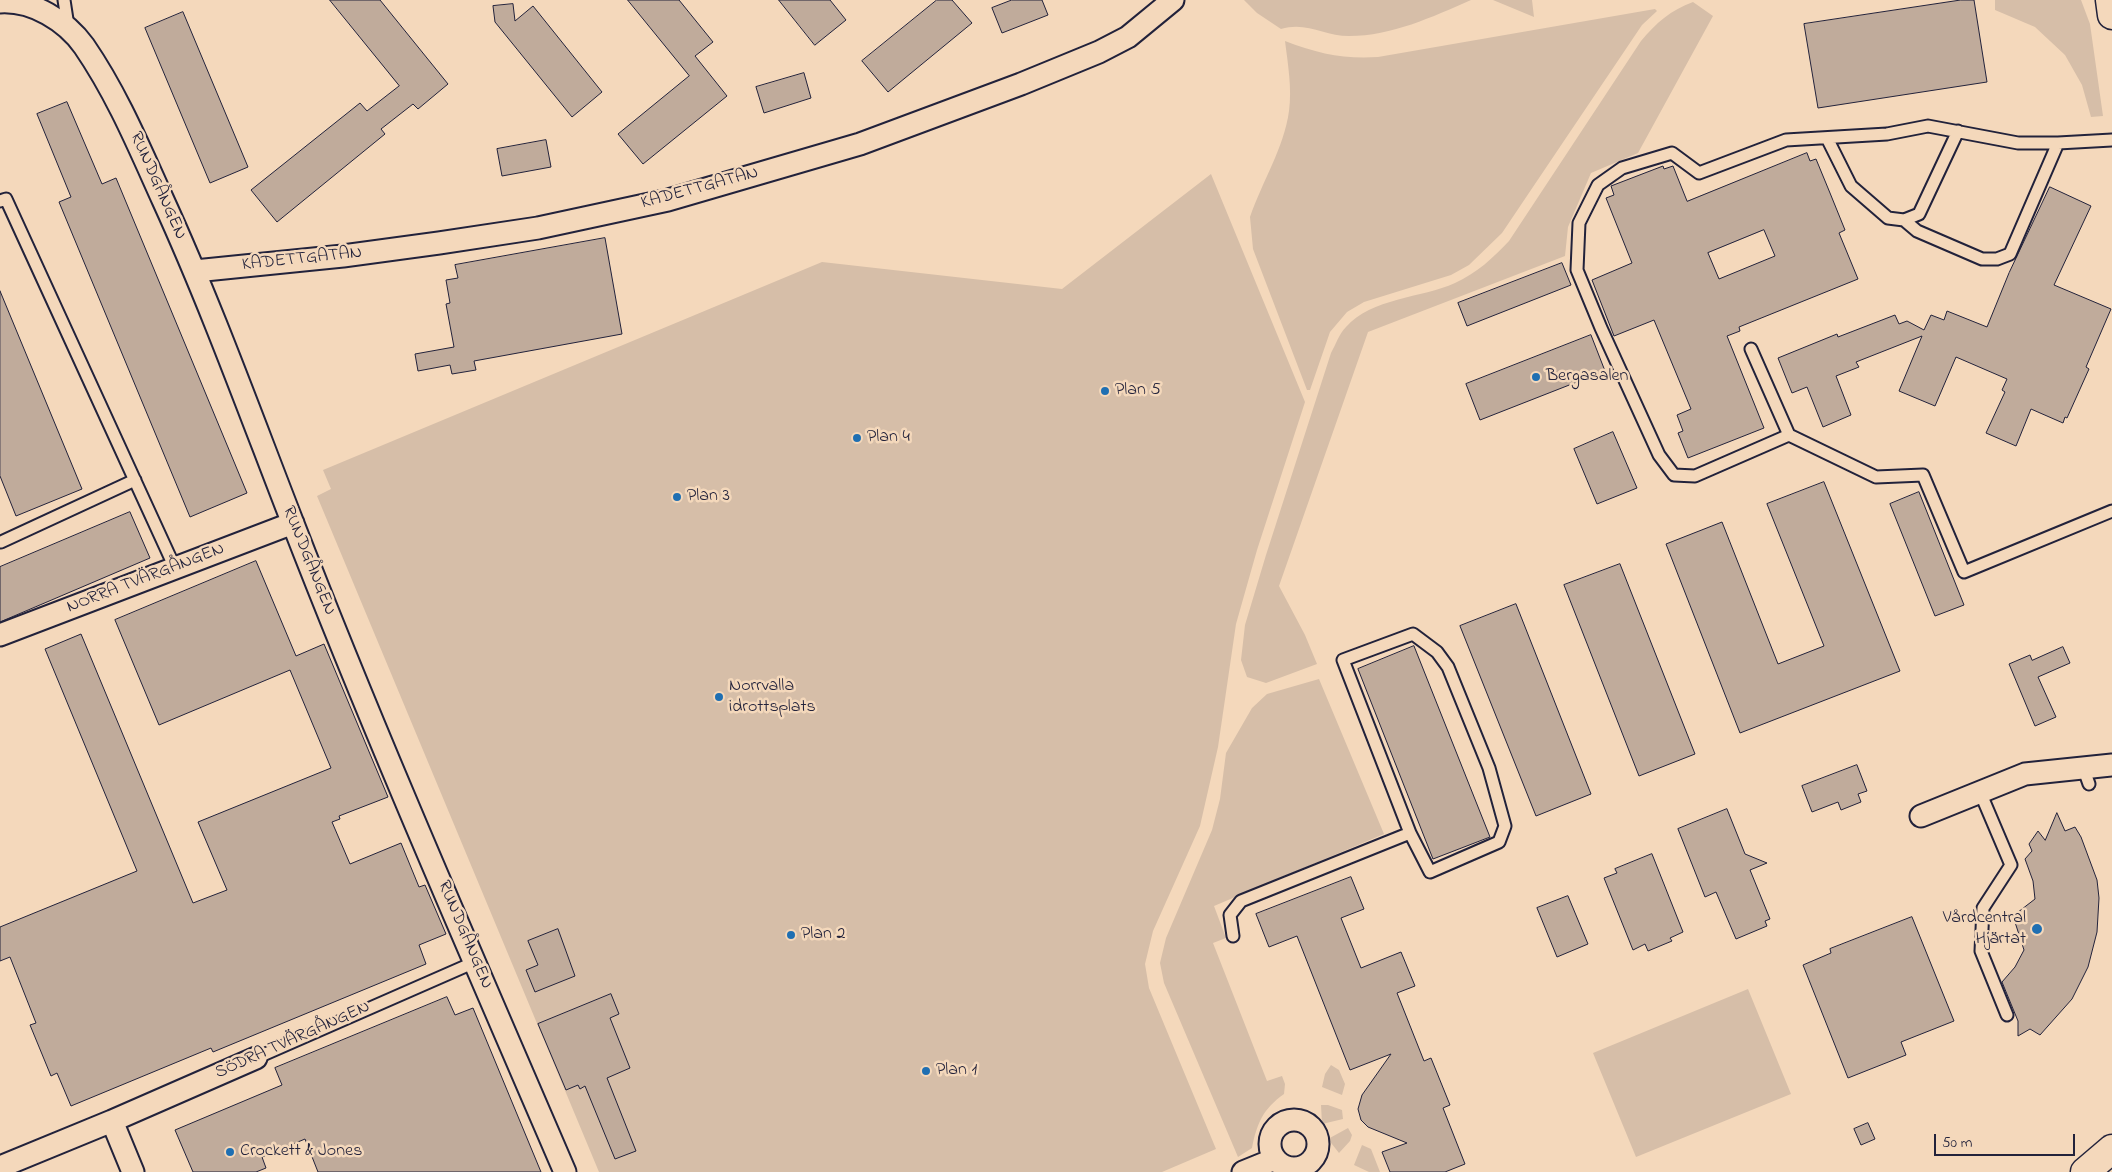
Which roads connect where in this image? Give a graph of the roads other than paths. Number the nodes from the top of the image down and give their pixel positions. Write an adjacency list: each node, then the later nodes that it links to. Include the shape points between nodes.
1 (64, 0): 6 (lane)
2 (1173, 0): 13 (street, KADETTGATAN, via 1128,37 1021,84 860,144 668,200 538,228 439,243)
3 (2110, 0): 5 (main road)
4 (0, 2): 6 (street, RUNDGÅNGEN, via 10,0 42,9)
5 (2112, 15)
6 (68, 26): 13 (street, RUNDGÅNGEN, via 122,108)
7 (1958, 131): 8 (lane, via 1928,126 1887,134); 10 (lane, via 2018,143); 12 (lane, via 1919,214)
8 (1827, 138): 12 (lane, via 1851,186 1888,218); 15 (lane, via 1786,140 1700,173 1672,153 1622,168 1598,186 1578,222 1578,270 1655,446 1674,474 1695,476)
9 (2112, 140): 10 (lane)
10 (2058, 143): 12 (lane, via 2010,254 1997,259 1982,259 1916,231)
11 (0, 201): 16 (lane, via 6,199)
12 (1904, 220)
13 (195, 271): 18 (street, RUNDGÅNGEN)
14 (1751, 349): 15 (lane)
15 (1789, 435): 17 (lane, via 1876,477 1923,474 1964,572)
16 (135, 480): 19 (lane); 20 (lane)
17 (2112, 511)
18 (293, 523): 20 (street, NORRA TVÄRGÅNGEN); 27 (street, RUNDGÅNGEN)
19 (1, 542)
20 (175, 568): 21 (street, NORRA TVÄRGÅNGEN)
21 (0, 635)
22 (2110, 764): 23 (street, via 2086,775 2025,774)
23 (1980, 792): 24 (street); 28 (lane, via 2011,865 1984,908 1981,951)
24 (1921, 816)
25 (1410, 833): 25 (lane, via 1343,660 1413,634 1437,652 1448,667 1489,768 1505,826 1499,842 1430,872); 26 (lane, via 1241,902 1230,915)
26 (1233, 936)
27 (475, 962): 29 (lane, SÖDRA TVÄRGÅNGEN); 35 (street, RUNDGÅNGEN)
28 (2007, 1015)
29 (256, 1058): 30 (street, SÖDRA TVÄRGÅNGEN)
30 (112, 1121): 33 (street); 34 (street)
31 (2112, 1149): 37 (main road)
32 (1275, 1158): 36 (street)
33 (0, 1167)
34 (133, 1172)
35 (565, 1172)
36 (1243, 1172)
37 (2085, 1172)

